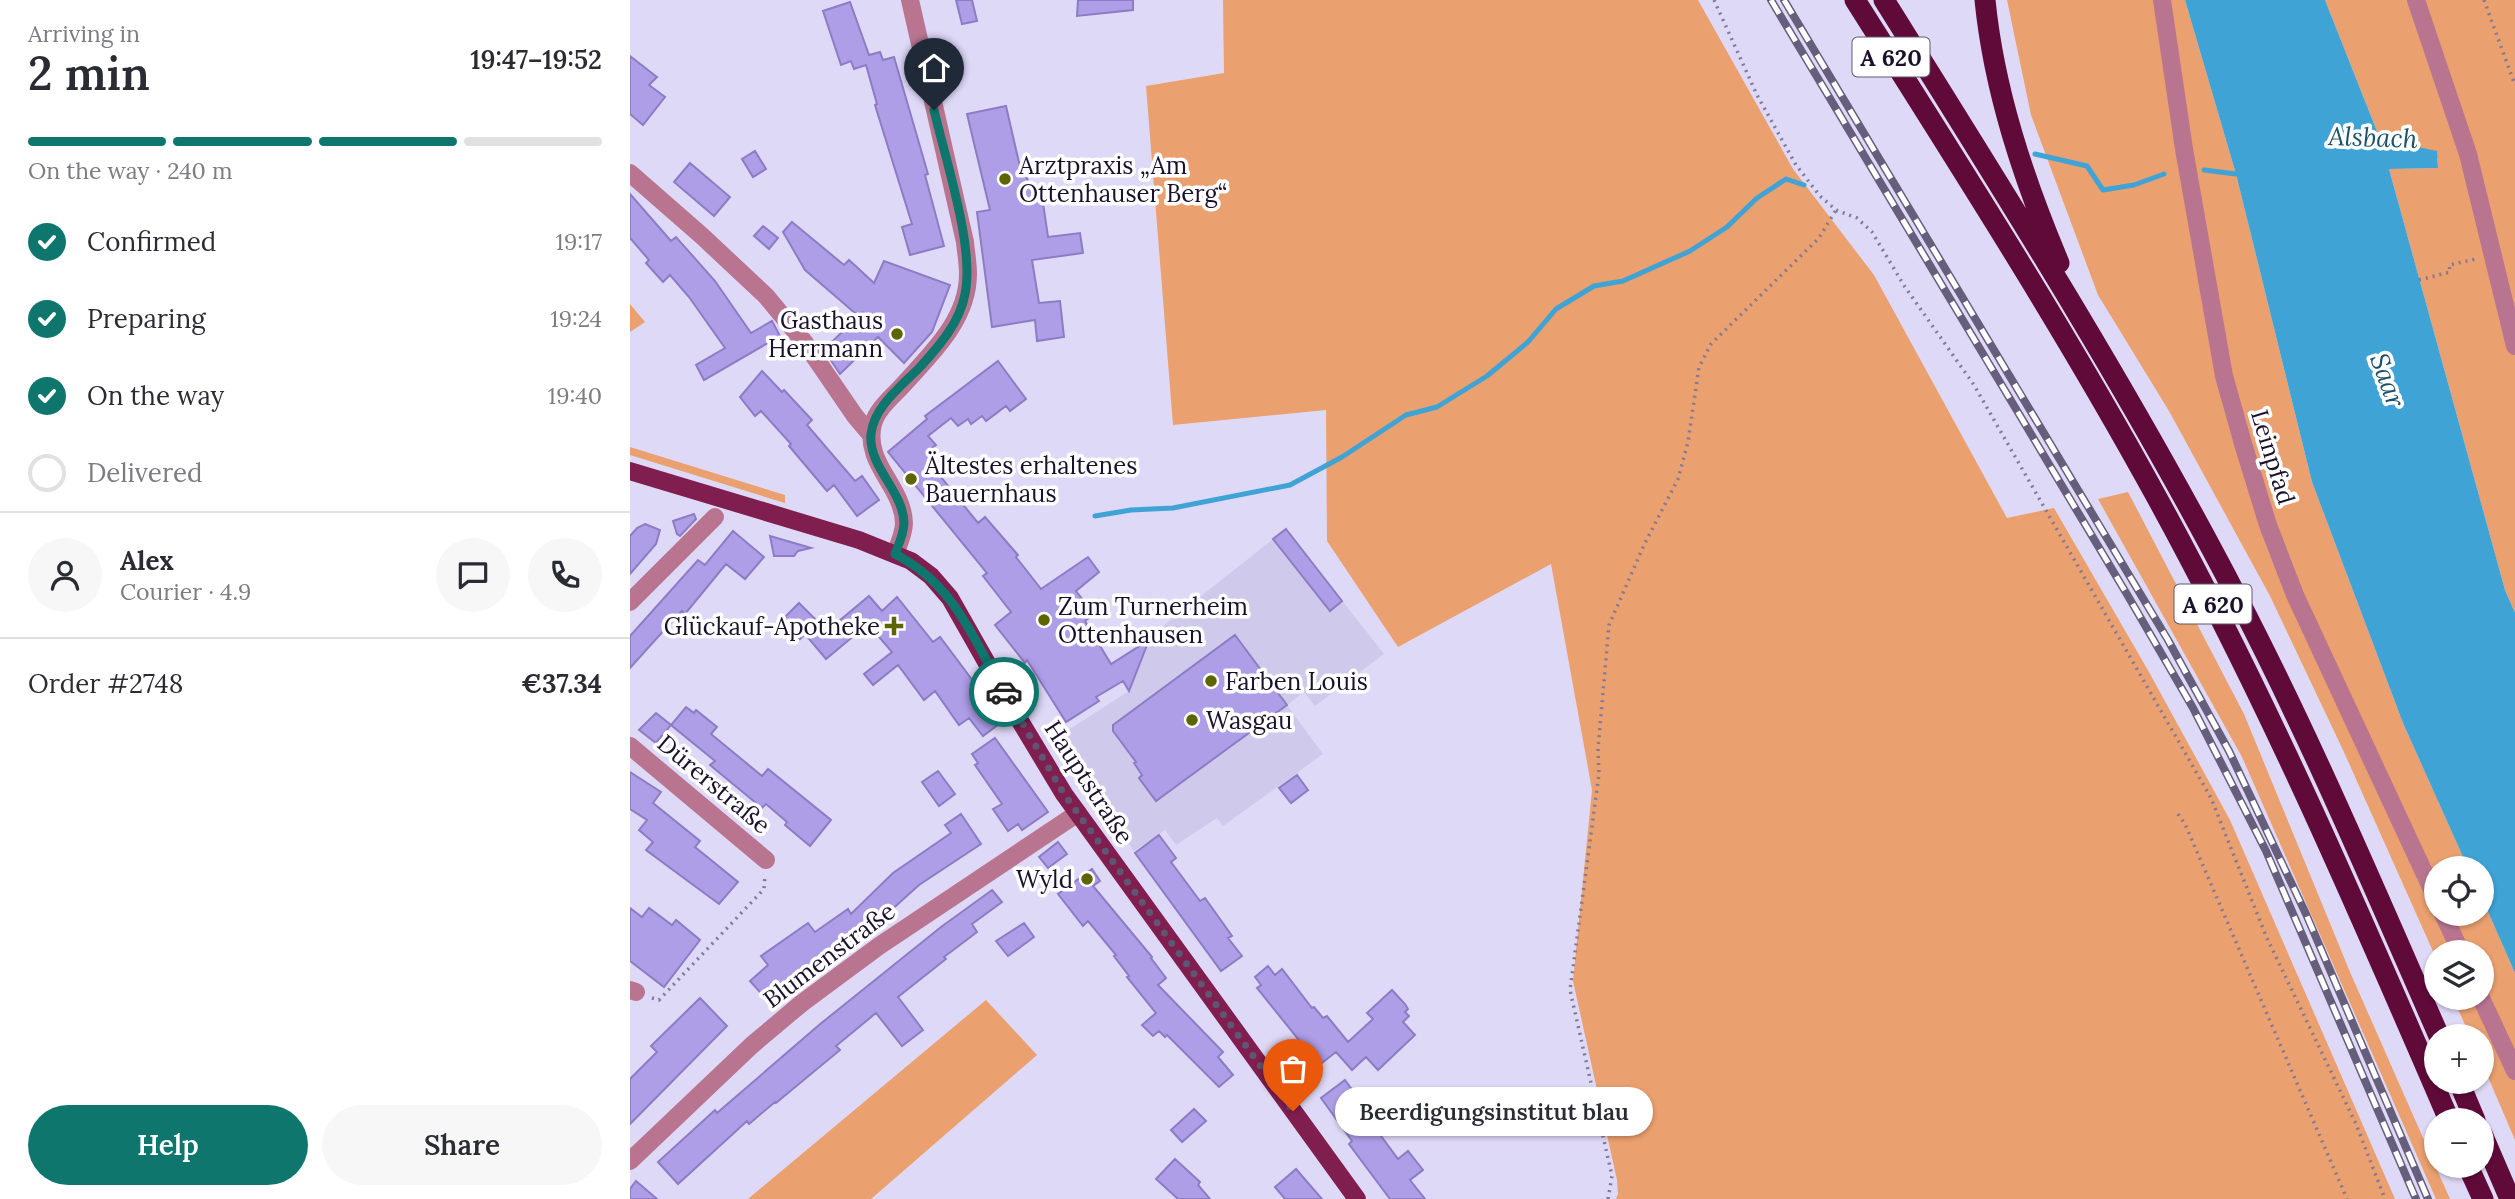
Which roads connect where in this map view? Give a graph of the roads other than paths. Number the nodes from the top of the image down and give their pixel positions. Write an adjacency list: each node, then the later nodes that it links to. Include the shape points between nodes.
1 (910, 0): 10 (street, via 965,242 968,275 954,324 883,406 873,420)
2 (1855, 0): 22 (highway, A 620, via 2162,507 2271,717)
3 (1884, 0): 8 (highway, A 620)
4 (1985, 0): 8 (highway, via 2020,160 2047,234)
5 (2162, 0): 18 (street, Leinpfad, via 2224,376 2244,447 2295,595)
6 (2416, 0): 9 (street, via 2468,154)
7 (630, 173): 10 (street, via 766,296)
8 (2097, 345): 20 (highway, A 620, via 2184,497 2296,714)
9 (2515, 346)
10 (871, 435): 13 (street, via 875,458 904,523)
11 (630, 471): 13 (main road, Hauptstraße)
12 (715, 517): 14 (street)
13 (895, 554): 16 (main road, Hauptstraße, via 931,576 950,598 1028,736)
14 (630, 602)
15 (630, 746): 17 (street, Dürerstraße)
16 (1078, 813): 23 (street, Blumenstraße, via 802,1003); 26 (main road, Hauptstraße)
17 (766, 860)
18 (2424, 872)
19 (2487, 1010): 21 (street)
20 (2434, 1024)
21 (2515, 1072)
22 (2444, 1108)
23 (630, 1161)
24 (2494, 1162): 28 (highway)
25 (2473, 1178): 27 (highway)
26 (1357, 1199)
27 (2483, 1199)
28 (2510, 1199)

